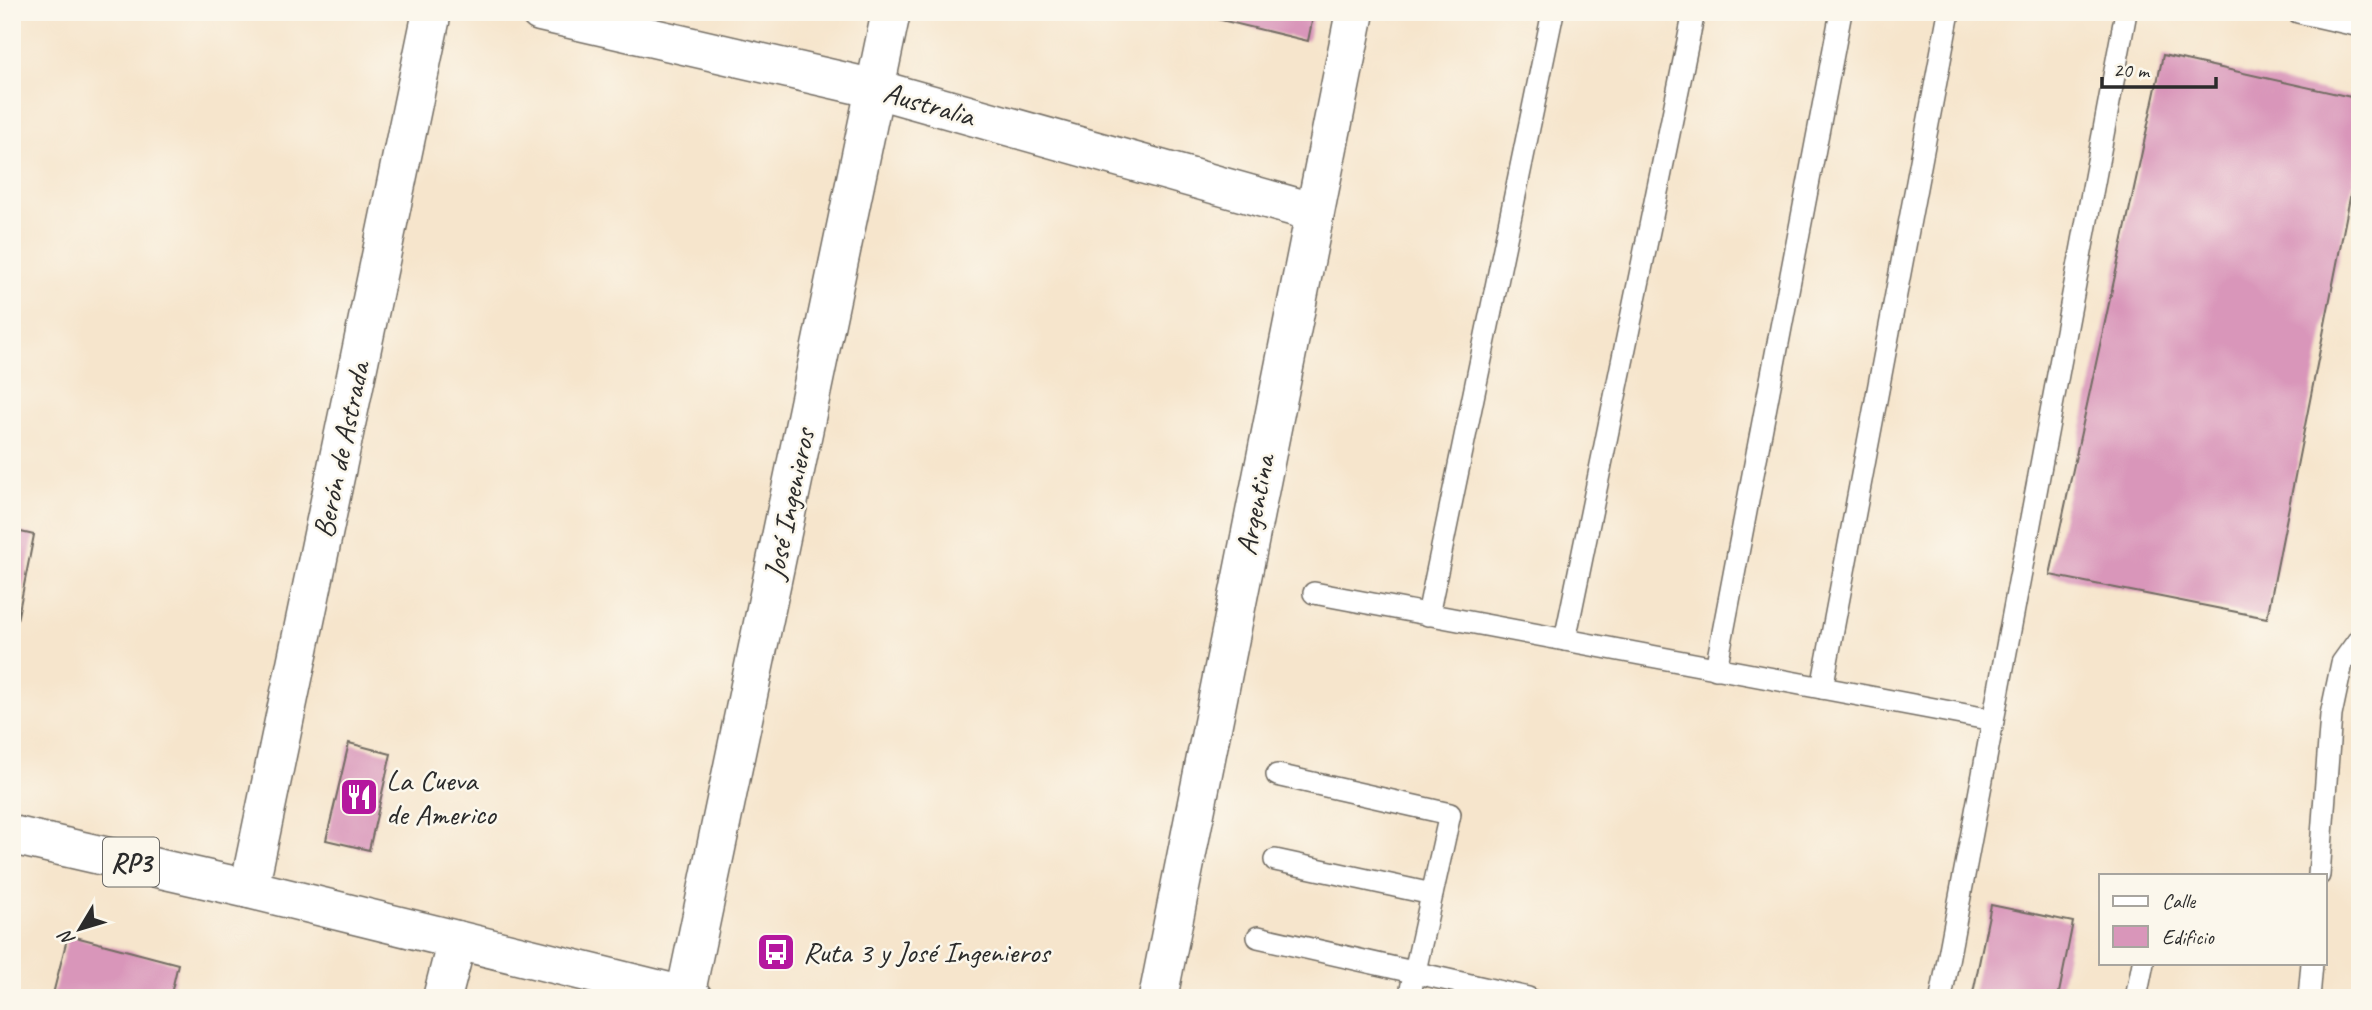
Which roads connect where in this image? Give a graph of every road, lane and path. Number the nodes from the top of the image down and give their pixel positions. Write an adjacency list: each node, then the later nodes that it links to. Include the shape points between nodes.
1 (432, 12): 25 (main road, Berón de Astrada)
2 (540, 12): 12 (main road, Australia)
3 (891, 12): 12 (main road, José Ingenieros)
4 (1355, 12): 13 (main road, Argentina)
5 (1553, 12): 15 (lane)
6 (1694, 12): 17 (lane)
7 (1841, 12): 18 (lane)
8 (1949, 12): 19 (lane)
9 (2126, 12): 20 (lane)
10 (2298, 12): 11 (lane)
11 (2360, 26)
12 (876, 89): 13 (main road, Australia); 32 (main road, José Ingenieros)
13 (1313, 212): 34 (main road, Argentina)
14 (1314, 593): 15 (lane)
15 (1428, 615): 17 (lane)
16 (2360, 638): 24 (lane, via 2342,663 2331,715)
17 (1565, 640): 18 (lane)
18 (1716, 669): 19 (lane)
19 (1822, 688): 20 (lane)
20 (1993, 720): 37 (lane)
21 (1277, 775): 26 (lane, via 1450,814)
22 (12, 835): 25 (main road, RP3)
23 (1275, 860): 26 (lane)
24 (2319, 874)
25 (249, 889): 28 (main road, RP3)
26 (1432, 894): 31 (lane)
27 (1258, 937): 31 (lane)
28 (457, 940): 32 (main road, RP3); 33 (main road)
29 (2143, 964): 38 (lane)
30 (2312, 964): 39 (lane)
31 (1415, 973): 35 (lane); 36 (lane)
32 (689, 997)
33 (442, 998)
34 (1158, 998)
35 (1409, 998)
36 (1528, 998)
37 (1941, 998)
38 (2136, 998)
39 (2309, 998)

